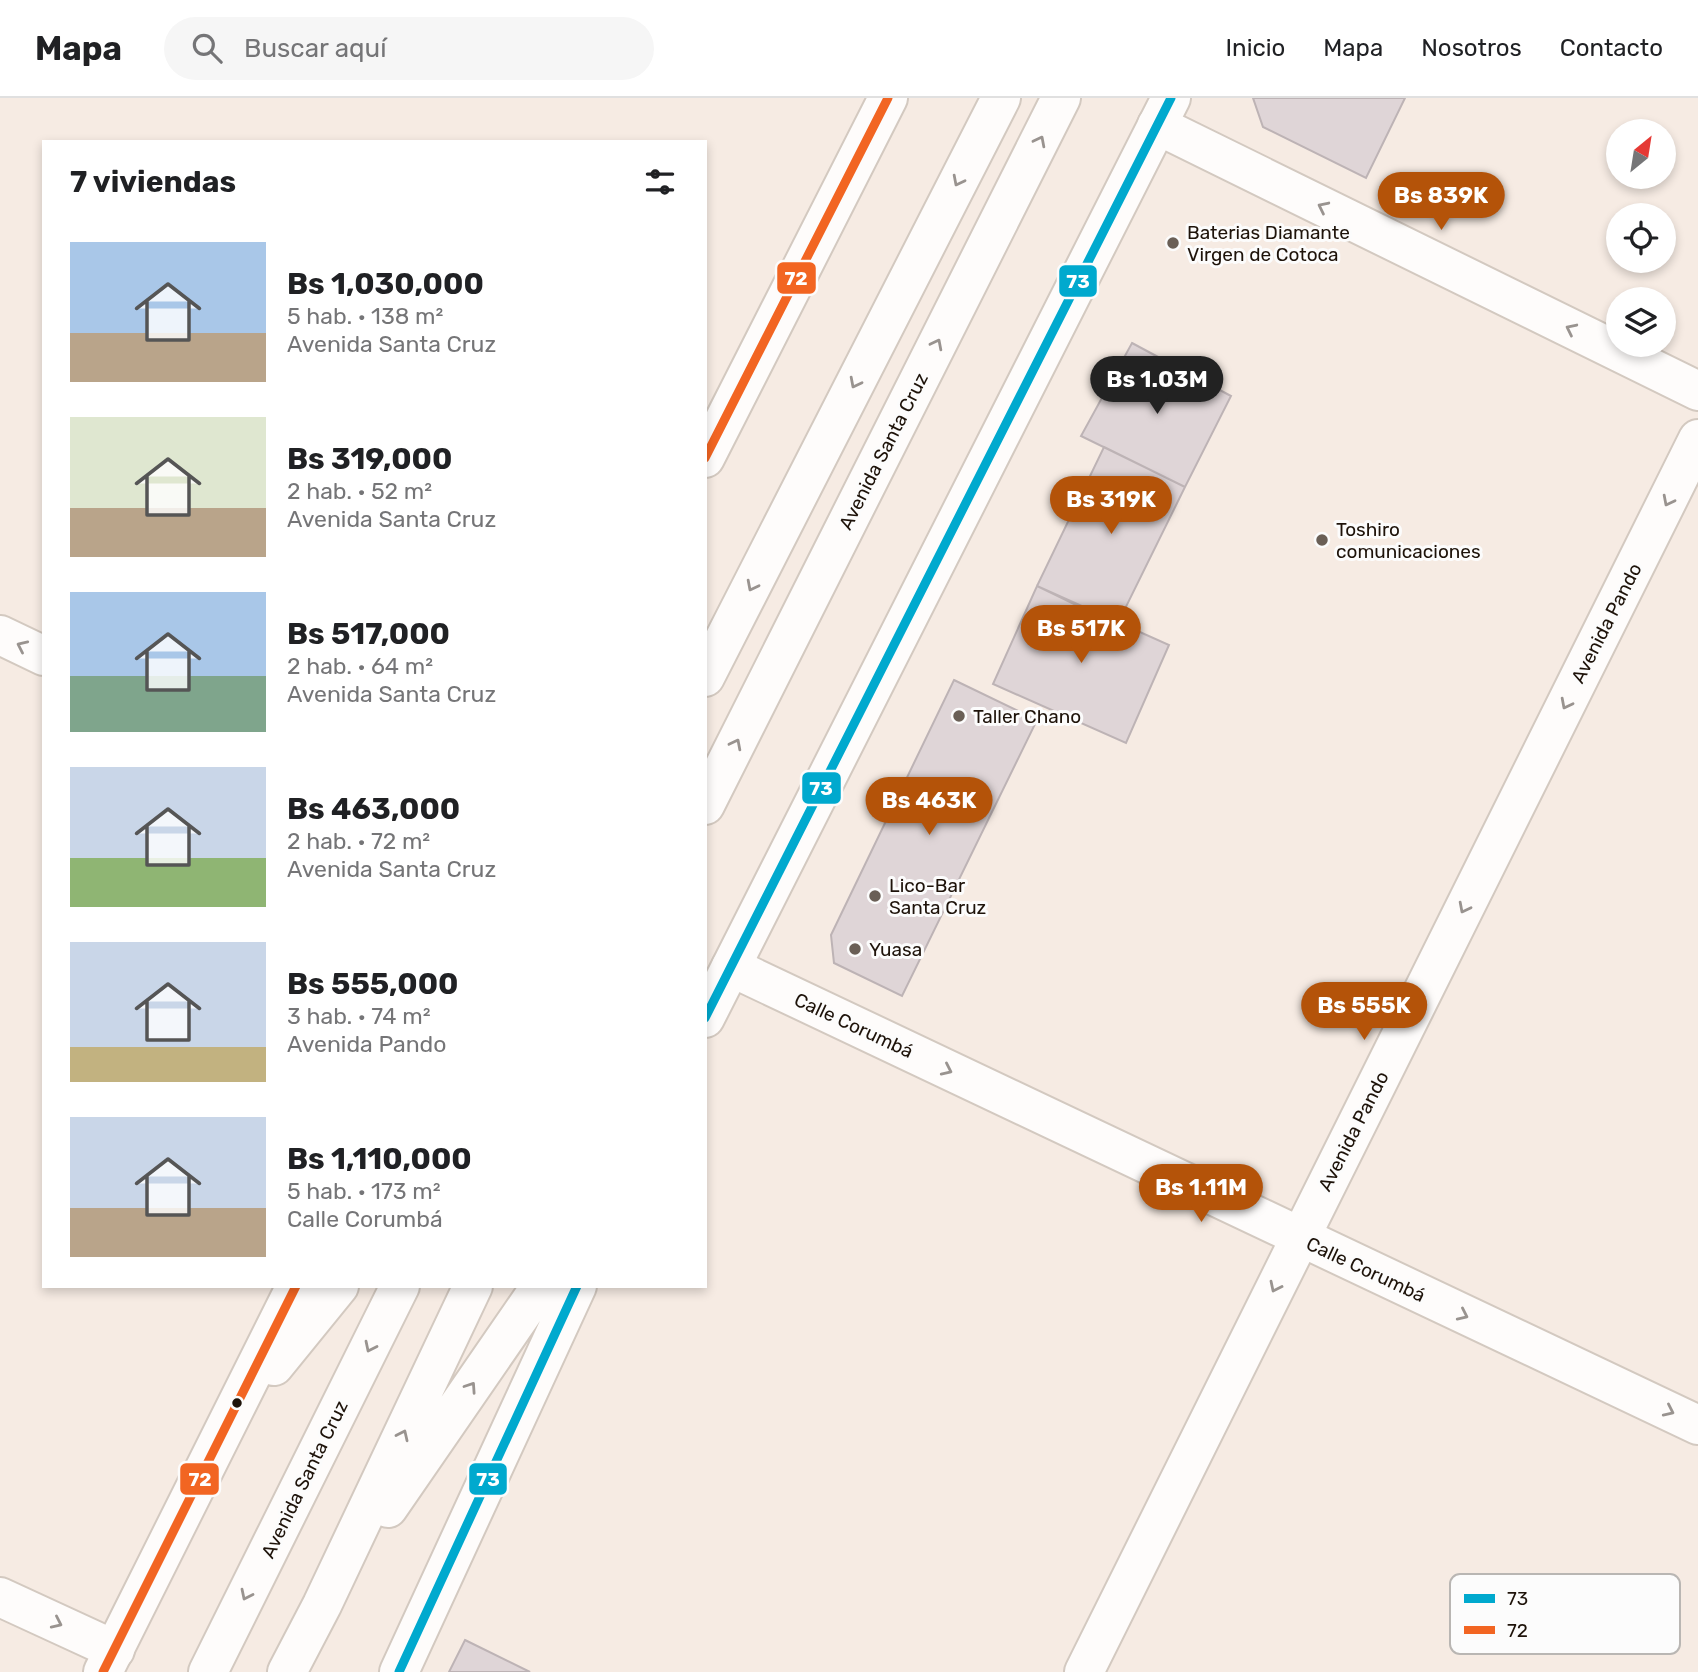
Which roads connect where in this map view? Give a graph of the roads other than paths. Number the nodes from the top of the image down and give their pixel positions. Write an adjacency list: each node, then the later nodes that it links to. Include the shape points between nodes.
1 (888, 98): 7 (main road)
2 (1000, 98): 10 (main road, one-way to 10)
3 (1061, 98): 11 (main road, Avenida Santa Cruz, one-way to 3)
4 (1164, 111): 5 (main road, one-way to 4); 12 (main road)
5 (1698, 391)
6 (1698, 439): 14 (main road, Avenida Pando, one-way to 14)
7 (707, 454)
8 (0, 635): 9 (main road, one-way to 8)
9 (42, 655)
10 (707, 673)
11 (707, 801)
12 (731, 967): 13 (main road); 14 (main road, Calle Corumbá, one-way to 14)
13 (707, 1014)
14 (1300, 1238): 22 (main road, Calle Corumbá, one-way to 22); 29 (main road, Avenida Pando, one-way to 29)
15 (295, 1288): 21 (main road)
16 (337, 1288): 21 (main road)
17 (399, 1288): 26 (main road, Avenida Santa Cruz, one-way to 26)
18 (472, 1288): 24 (main road, one-way to 18)
19 (540, 1288): 24 (main road, one-way to 19)
20 (576, 1288): 28 (main road)
21 (233, 1416): 25 (main road)
22 (1698, 1425)
23 (0, 1597): 25 (main road, one-way to 25)
24 (322, 1605): 27 (main road)
25 (109, 1661)
26 (208, 1672)
27 (287, 1672)
28 (399, 1672)
29 (1084, 1672)

